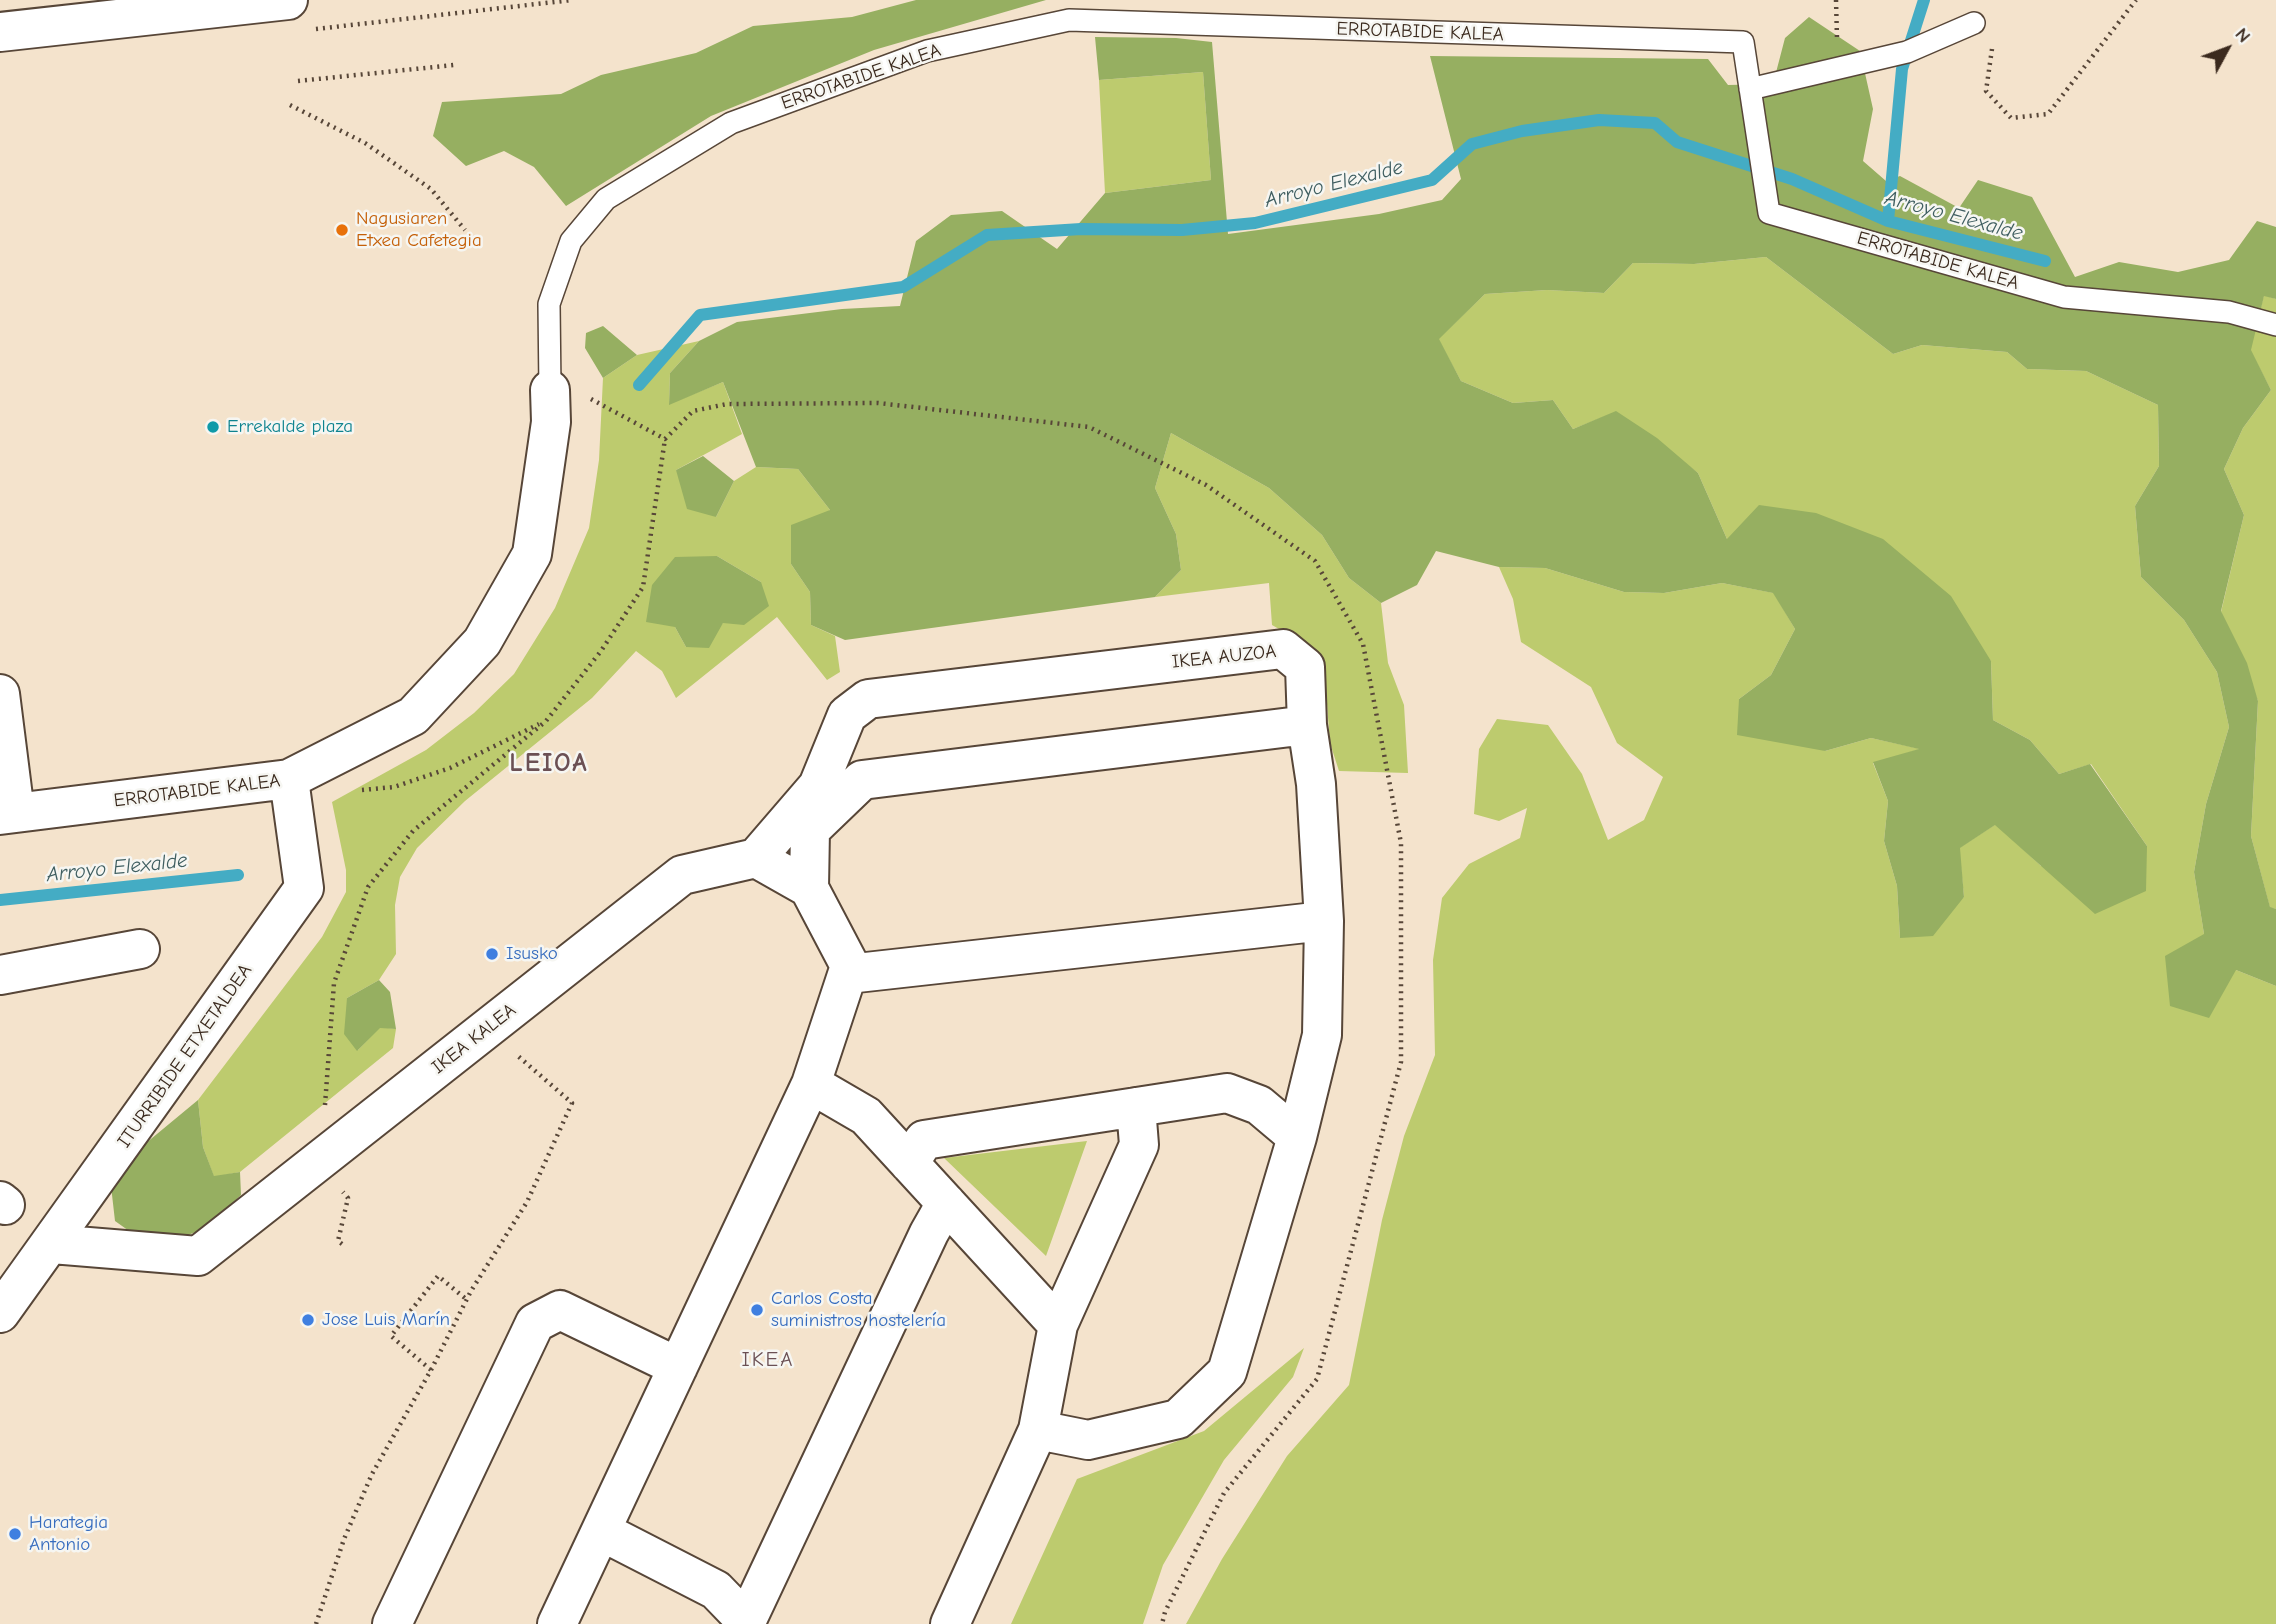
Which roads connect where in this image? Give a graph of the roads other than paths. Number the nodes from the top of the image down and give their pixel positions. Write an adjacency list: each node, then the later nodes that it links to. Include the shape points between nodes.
1 (288, 0): 3 (street)
2 (1974, 23): 4 (lane, via 1907,52)
3 (0, 32)
4 (1750, 89): 5 (lane, ERROTABIDE KALEA, via 1769,214 2064,297 2229,312); 6 (lane, ERROTABIDE KALEA, via 1742,42 1069,20 927,51 731,123 606,199 571,241 548,304)
5 (2276, 325)
6 (550, 390): 9 (street, ERROTABIDE KALEA, via 551,422 532,554 482,642 413,716)
7 (0, 694): 10 (street)
8 (1307, 725): 11 (street, IKEA AUZOA, via 1305,667 1283,649 867,699 847,715 818,786); 12 (street, via 862,780 810,830); 13 (street, IKEA AUZOA, via 1316,784)
9 (289, 779): 10 (street, ERROTABIDE KALEA); 22 (street, ITURRIBIDE ETXETALDEA, via 304,888)
10 (8, 814)
11 (756, 858): 12 (street); 22 (street, IKEA KALEA, via 682,875 198,1255)
12 (809, 888): 15 (street, via 850,966)
13 (1324, 921): 15 (street); 19 (street, IKEA AUZOA, via 1321,1035)
14 (140, 949): 16 (street)
15 (848, 974): 17 (street)
16 (0, 975)
17 (811, 1084): 20 (street, via 866,1116); 25 (street)
18 (1136, 1107): 19 (street, via 1227,1093 1259,1105); 20 (street, via 924,1140); 24 (street, via 1139,1145)
19 (1297, 1137): 26 (street, IKEA AUZOA, via 1227,1372 1178,1419 1088,1440)
20 (909, 1163): 21 (street)
21 (946, 1203): 24 (street); 28 (street)
22 (52, 1244): 23 (street, ITURRIBIDE ETXETALDEA)
23 (0, 1313)
24 (1058, 1325): 26 (street)
25 (678, 1367): 27 (street); 29 (street, via 560,1310 535,1323)
26 (1038, 1430): 31 (street)
27 (601, 1531): 28 (street, via 716,1590); 30 (street)
28 (745, 1622)
29 (392, 1624)
30 (557, 1624)
31 (950, 1624)

